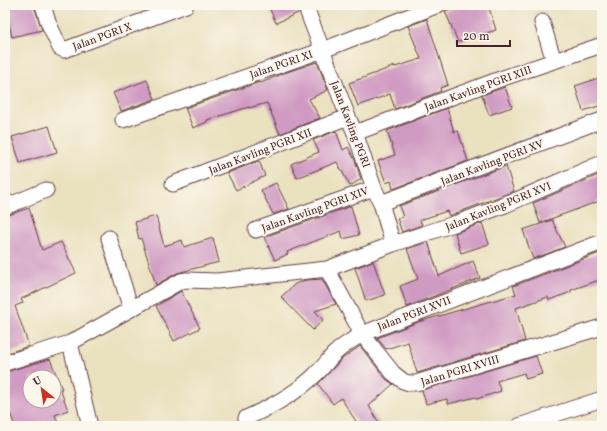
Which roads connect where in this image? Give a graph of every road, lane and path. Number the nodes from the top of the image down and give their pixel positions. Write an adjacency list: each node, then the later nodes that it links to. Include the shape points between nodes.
1 (43, 5): 2 (street, Jalan PGRI X, via 60,48 64,50)
2 (186, 5)
3 (305, 5): 7 (street, Jalan Kavling PGRI)
4 (438, 5): 7 (street, Jalan PGRI XI)
5 (542, 22): 8 (street)
6 (602, 45): 8 (street, Jalan Kavling PGRI XIII)
7 (323, 50): 9 (street, Jalan Kavling PGRI); 10 (street, Jalan PGRI XI)
8 (554, 61): 12 (street, Jalan Kavling PGRI XIII)
9 (348, 117): 12 (street, Jalan Kavling PGRI); 14 (street, Jalan Kavling PGRI XII)
10 (123, 120)
11 (602, 120): 17 (street, Jalan Kavling PGRI XV)
12 (355, 133): 15 (street, Jalan Kavling PGRI)
13 (602, 163): 22 (street, Jalan Kavling PGRI XVI, via 505,205)
14 (173, 184)
15 (374, 188): 17 (street, Jalan Kavling PGRI); 19 (street, Jalan Kavling PGRI XIV)
16 (46, 190): 18 (street)
17 (381, 203): 22 (street, Jalan Kavling PGRI)
18 (5, 207)
19 (256, 230)
20 (108, 238): 24 (street)
21 (602, 242): 26 (street, Jalan PGRI XVII)
22 (393, 244): 23 (street, Jalan Kavling PGRI XVI)
23 (327, 269): 24 (street, Jalan Kavling PGRI XVI, via 217,281 181,281); 26 (street, Jalan PGRI XVIII)
24 (131, 309): 27 (street, Jalan Kavling PGRI XVI)
25 (602, 327): 26 (street, Jalan PGRI XVIII, via 416,383 403,381 393,373)
26 (362, 334): 30 (street, Jalan PGRI XVII, via 334,354 317,374 276,404)
27 (70, 343): 28 (street, Jalan Kavling PGRI XVI); 31 (street)
28 (5, 363)
29 (602, 400): 32 (street)
30 (246, 418)
31 (90, 426)
32 (519, 426)

